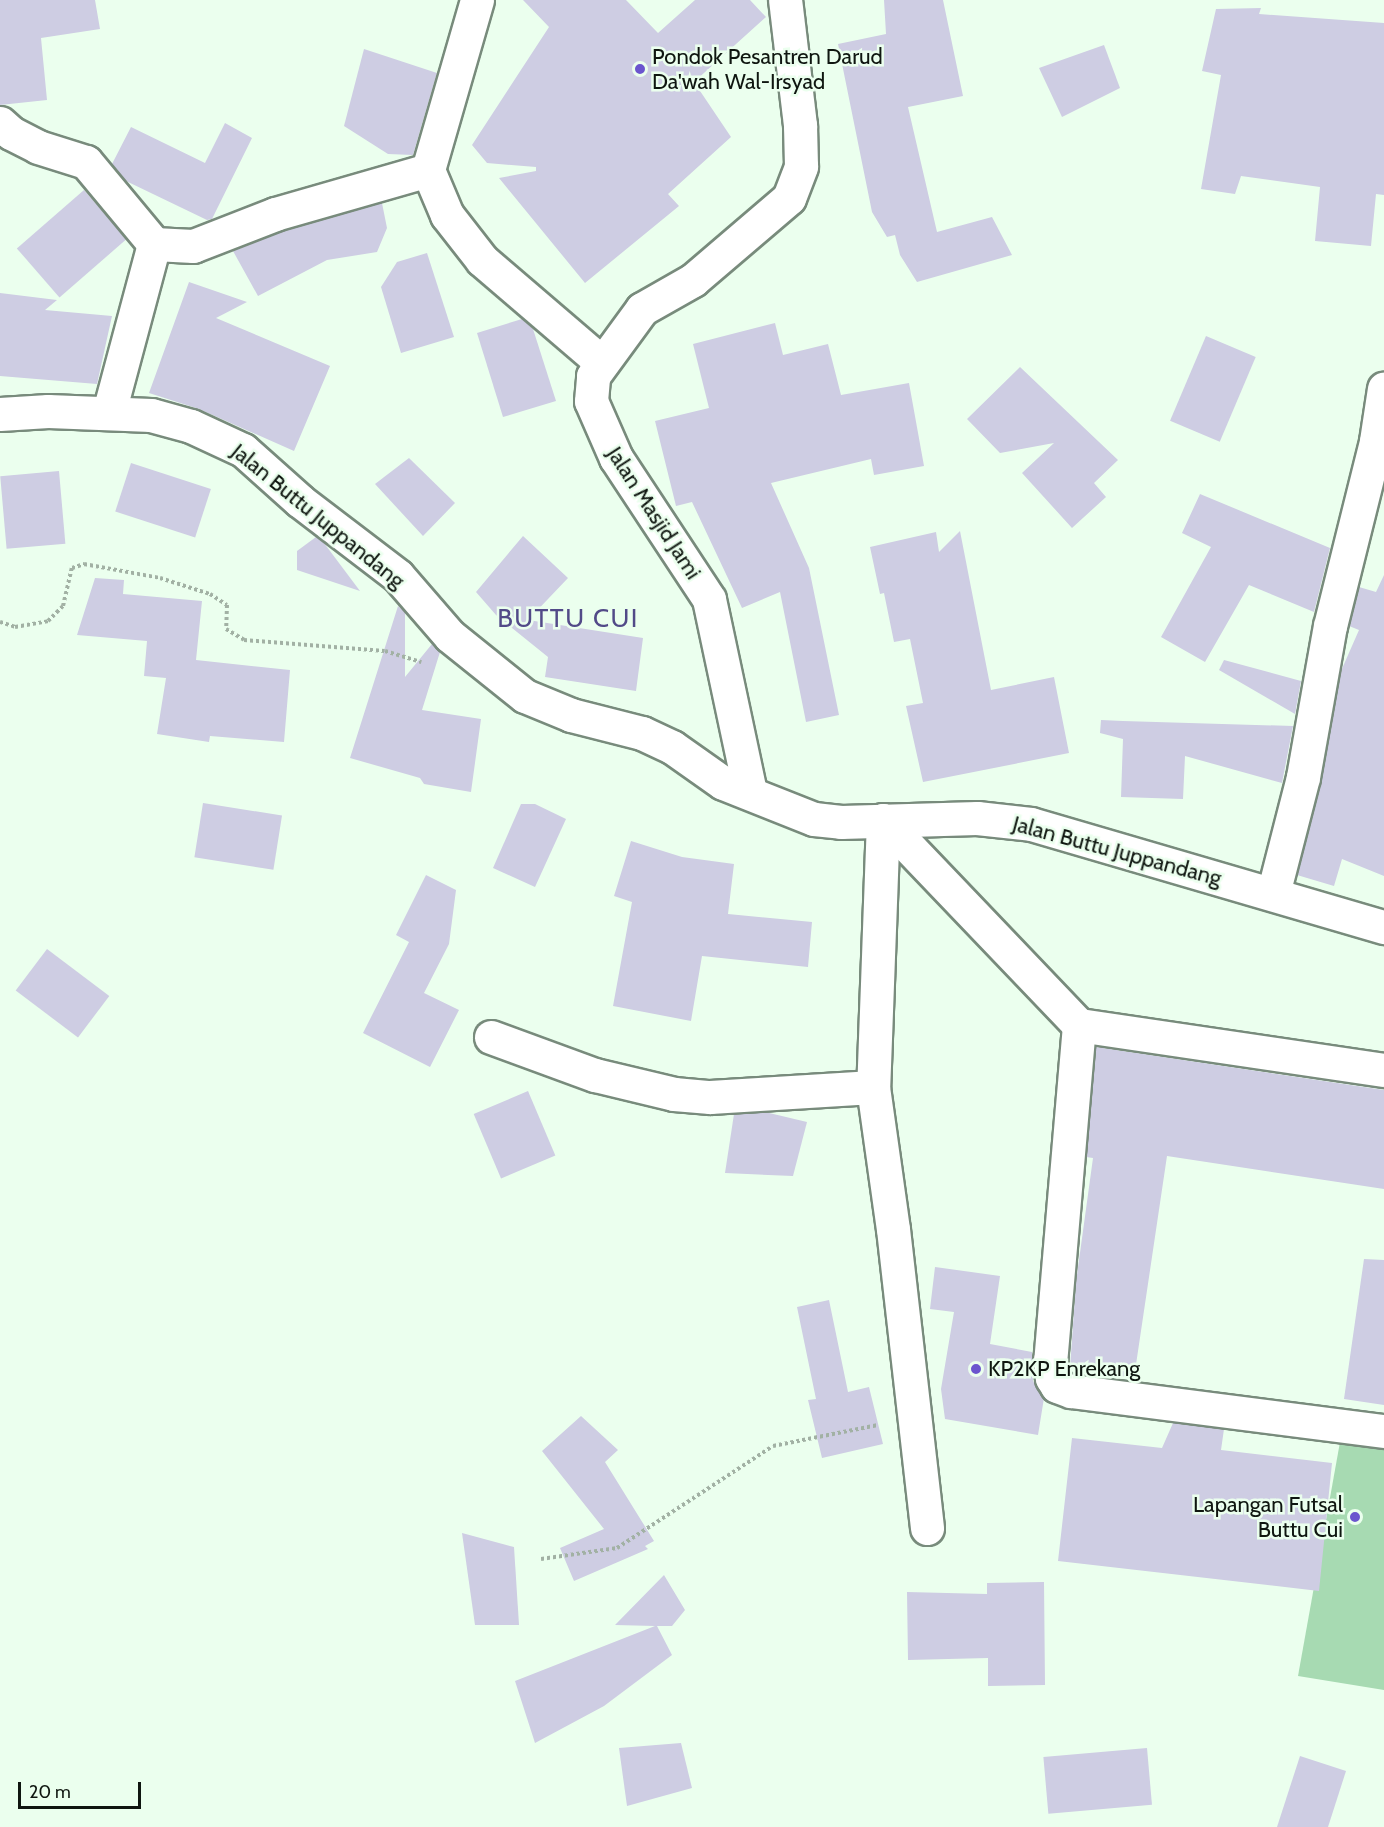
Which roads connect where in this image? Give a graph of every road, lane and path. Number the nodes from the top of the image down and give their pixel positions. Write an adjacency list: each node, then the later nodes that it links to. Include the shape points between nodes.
1 (477, 0): 4 (street)
2 (785, 0): 6 (street, Jalan Masjid Jami, via 801,166 789,198 693,280 642,309)
3 (0, 123): 5 (street, via 38,147 86,162)
4 (428, 170): 5 (street, via 275,214 193,246); 6 (street, via 447,215 482,260)
5 (153, 244): 8 (street)
6 (602, 363): 12 (street, Jalan Masjid Jami, via 593,376 591,401 604,436 709,599)
7 (1383, 399): 14 (street, via 1330,626 1303,777)
8 (109, 412): 9 (street, Jalan Buttu Juppandang); 12 (street, Jalan Buttu Juppandang, via 151,415 191,426 243,450 300,501 398,576 450,636 525,696 571,715 642,733 672,747 723,783)
9 (0, 414)
10 (0, 622): 11 (path, via 15,627 48,621 63,606 72,568 84,564 160,578 210,594 227,605 226,629 244,640 385,651)
11 (427, 664)
12 (750, 792): 13 (street, Jalan Buttu Juppandang, via 814,819)
13 (883, 820): 14 (street, Jalan Buttu Juppandang, via 977,818 1031,824); 16 (street); 19 (street)
14 (1273, 894): 15 (street, Jalan Buttu Juppandang)
15 (1384, 927)
16 (1079, 1025): 18 (street); 21 (street, via 1050,1360 1057,1386 1071,1391)
17 (491, 1038): 19 (street, via 595,1075 674,1094 710,1097)
18 (1384, 1070)
19 (873, 1087): 20 (street)
20 (914, 1418): 22 (street); 23 (path, via 773,1446 617,1548)
21 (1384, 1431)
22 (927, 1528)
23 (541, 1559)

